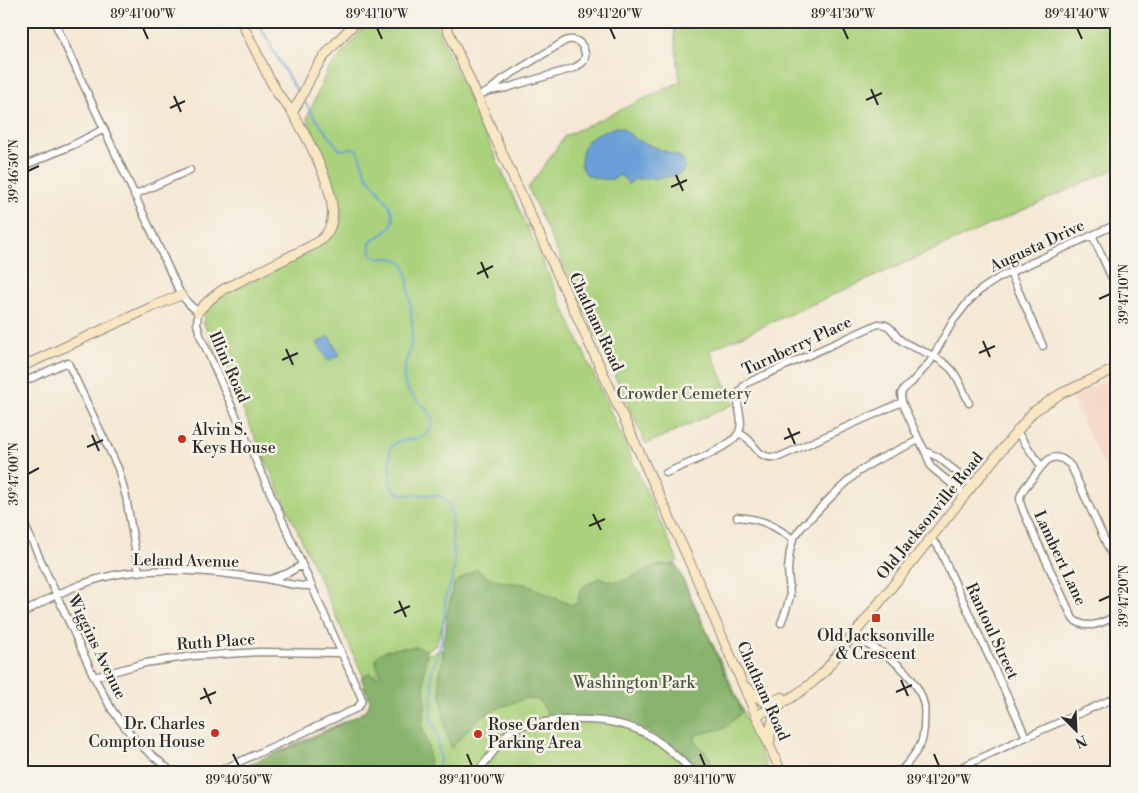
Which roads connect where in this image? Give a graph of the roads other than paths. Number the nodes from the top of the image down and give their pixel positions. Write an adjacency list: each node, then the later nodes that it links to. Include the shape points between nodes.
1 (54, 21): 8 (street)
2 (241, 21): 7 (street, via 269,78)
3 (357, 21): 7 (street, via 322,58)
4 (444, 21): 6 (street, Chatham Road)
5 (489, 91): 5 (street, via 565,41 572,39 582,45 584,59 574,68); 6 (street)
6 (476, 97): 49 (street, Chatham Road, via 688,556)
7 (292, 112): 17 (street, via 331,195 333,215 330,229 311,246 212,296)
8 (104, 129): 9 (street); 11 (street)
9 (21, 167)
10 (190, 170): 11 (street)
11 (134, 195): 16 (street)
12 (1117, 224): 13 (street, Augusta Drive)
13 (1092, 235): 14 (street, Augusta Drive); 15 (street)
14 (1010, 272): 18 (street); 19 (street, Augusta Drive, via 990,283 968,302 953,321)
15 (1117, 289)
16 (181, 295): 17 (street); 20 (street)
17 (198, 312): 37 (street, Illini Road, via 196,324 200,335)
18 (1043, 346)
19 (934, 356): 23 (street, Augusta Drive, via 901,394); 24 (street, via 956,375); 26 (street, Turnberry Place, via 900,340 887,325 878,324 747,383 738,395 741,422)
20 (21, 367)
21 (1117, 368): 25 (street, Old Jacksonville Road, via 1050,400 1033,412)
22 (21, 383): 39 (street, via 68,363 118,468)
23 (902, 402): 26 (street, via 779,457 761,454 748,438); 27 (street)
24 (969, 402)
25 (1016, 432): 29 (street); 31 (street, Old Jacksonville Road)
26 (738, 433): 30 (street, via 724,447)
27 (919, 440): 28 (street); 35 (street, via 858,472)
28 (925, 451): 31 (street, via 938,457); 32 (street, via 931,467)
29 (1041, 466): 38 (street, via 1055,457 1062,458 1071,466); 44 (street, Lambert Lane, via 1021,494 1021,505 1067,608 1073,619 1086,626)
30 (666, 473)
31 (973, 485): 32 (street, Old Jacksonville Road)
32 (965, 495): 36 (street, Old Jacksonville Road)
33 (21, 517): 42 (street, Wiggins Avenue)
34 (737, 517): 35 (street, via 762,521)
35 (793, 539): 45 (street, via 788,560 790,597)
36 (930, 539): 46 (street, Old Jacksonville Road); 54 (street, Rantoul Street, via 938,546)
37 (302, 565): 40 (street); 41 (street, Illini Road)
38 (1117, 567)
39 (138, 572): 40 (street, Leland Avenue, via 194,572); 42 (street, Leland Avenue, via 97,579)
40 (269, 579): 41 (street, Leland Avenue, via 301,587)
41 (312, 586): 47 (street, Illini Road)
42 (57, 595): 43 (street, Leland Avenue); 48 (street, Wiggins Avenue)
43 (21, 615)
44 (1117, 615)
45 (781, 623)
46 (853, 636): 50 (street, Old Jacksonville Road); 61 (street, via 887,655 902,668 924,704 922,741)
47 (341, 653): 48 (street, Ruth Place, via 260,652 193,656 145,663); 57 (street, Illini Road, via 360,694 360,706)
48 (94, 676): 56 (street, Wiggins Avenue, via 126,729)
49 (742, 682): 50 (street, via 755,696 768,702); 53 (street, Chatham Road)
50 (813, 682): 52 (street, Old Jacksonville Road)
51 (1117, 697): 54 (street)
52 (782, 703): 53 (street, Old Jacksonville Road); 55 (street, via 771,724)
53 (757, 715): 55 (street, Chatham Road)
54 (1026, 737): 62 (street)
55 (770, 747): 60 (street, Chatham Road)
56 (172, 772)
57 (217, 772)
58 (477, 772): 59 (street, via 510,731 540,723 587,720 626,726 644,733 662,744)
59 (693, 772)
60 (781, 772)
61 (900, 772)
62 (951, 772)

